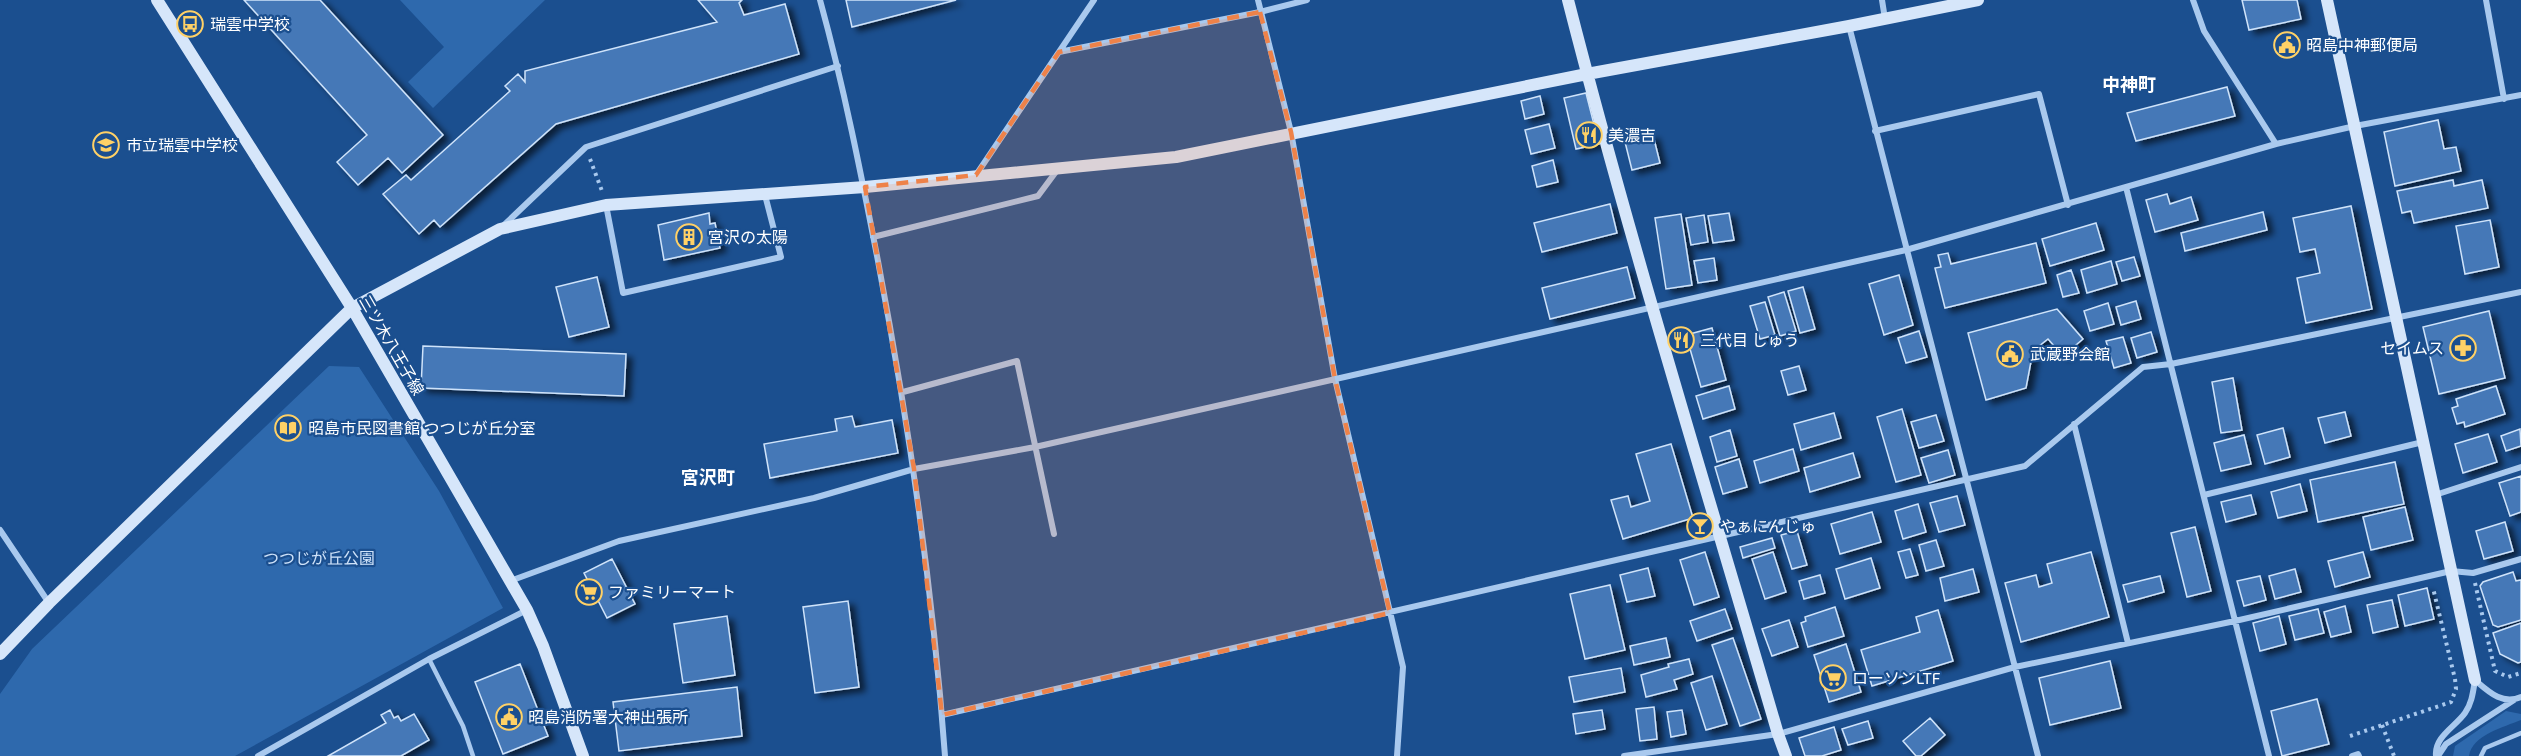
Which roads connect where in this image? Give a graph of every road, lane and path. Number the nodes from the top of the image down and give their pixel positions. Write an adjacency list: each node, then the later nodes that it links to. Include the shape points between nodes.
1 (157, 0): 37 (street, 三ツ木八王子線)
2 (820, 0): 16 (street)
3 (1094, 0): 15 (street)
4 (1258, 0): 12 (street)
5 (1307, 0): 12 (street)
6 (1568, 0): 17 (street)
7 (1882, 0): 13 (street)
8 (1978, 0): 13 (street)
9 (2193, 0): 23 (street, via 2204,31)
10 (2327, 0): 20 (street)
11 (2486, 0): 19 (street)
12 (1260, 12): 15 (street); 22 (street)
13 (1885, 19): 14 (street)
14 (1849, 26): 17 (street); 21 (street)
15 (1059, 52): 26 (street)
16 (838, 66): 24 (street); 27 (street)
17 (1587, 74): 22 (street); 36 (street)
18 (2521, 95): 19 (street)
19 (2504, 99): 20 (street)
20 (2355, 126): 23 (street); 38 (street)
21 (1875, 131): 31 (street, via 2039,94); 34 (street)
22 (1291, 132): 25 (street, via 1176,156); 40 (street)
23 (2276, 144): 28 (street)
24 (586, 147): 30 (path); 32 (street)
25 (1060, 167): 26 (street); 33 (street, via 1038,196)
26 (976, 175): 27 (street)
27 (865, 187): 29 (street); 33 (street)
28 (2126, 187): 31 (street); 39 (street)
29 (765, 195): 30 (street); 30 (street, via 781,257 623,293)
30 (606, 204): 32 (street)
31 (2068, 205): 34 (street)
32 (500, 229): 37 (street)
33 (873, 237): 41 (street)
34 (1906, 250): 36 (street); 47 (street)
35 (2521, 292): 38 (street)
36 (1654, 306): 40 (street); 52 (street)
37 (352, 308): 55 (street, 三ツ木八王子線); 58 (street)
38 (2396, 316): 39 (street); 43 (street)
39 (2170, 364): 42 (street, via 2143,367); 48 (street)
40 (1335, 379): 44 (street); 60 (street)
41 (903, 392): 44 (street, via 1017,361); 46 (street)
42 (2074, 424): 47 (street, via 2025,466); 62 (street)
43 (2423, 442): 48 (street); 49 (street)
44 (1035, 447): 46 (street); 51 (street)
45 (2521, 467): 49 (street)
46 (914, 469): 55 (street, via 814,498 619,541); 70 (street)
47 (1966, 479): 52 (street); 65 (street)
48 (2204, 495): 61 (street)
49 (2435, 495): 54 (street)
50 (0, 530): 58 (street)
51 (1054, 534)
52 (1721, 537): 60 (street); 73 (street)
53 (2521, 559): 54 (street, via 2474,573)
54 (2451, 571): 61 (street); 67 (street)
55 (510, 581): 59 (street, 三ツ木八王子線)
56 (2475, 583): 66 (path, via 2495,671 2508,677)
57 (2432, 584): 71 (path, via 2456,689 2451,702)
58 (49, 603): 63 (street)
59 (527, 610): 64 (street); 77 (street, 三ツ木八王子線)
60 (1390, 613): 70 (street); 79 (street, via 1403,667)
61 (2235, 621): 62 (street); 83 (street)
62 (2128, 643): 65 (street)
63 (0, 654)
64 (429, 659): 75 (street); 76 (lane, via 463,726)
65 (2015, 667): 73 (street); 82 (street)
66 (2521, 673)
67 (2475, 680): 69 (street, via 2497,697); 87 (street, via 2466,711 2439,740)
68 (2521, 697): 69 (street)
69 (2514, 700): 87 (street, via 2446,744)
70 (942, 715): 78 (street)
71 (2382, 725): 74 (path); 86 (path)
72 (2521, 733): 88 (lane, via 2485,748)
73 (1778, 734): 80 (street); 81 (street)
74 (2349, 736)
75 (258, 756)
76 (473, 756)
77 (583, 756)
78 (945, 756)
79 (1397, 756)
80 (1624, 756)
81 (1786, 756)
82 (2038, 756)
83 (2269, 756)
84 (2352, 756): 85 (street)
85 (2359, 756)
86 (2394, 756)
87 (2437, 756)
88 (2481, 756)

